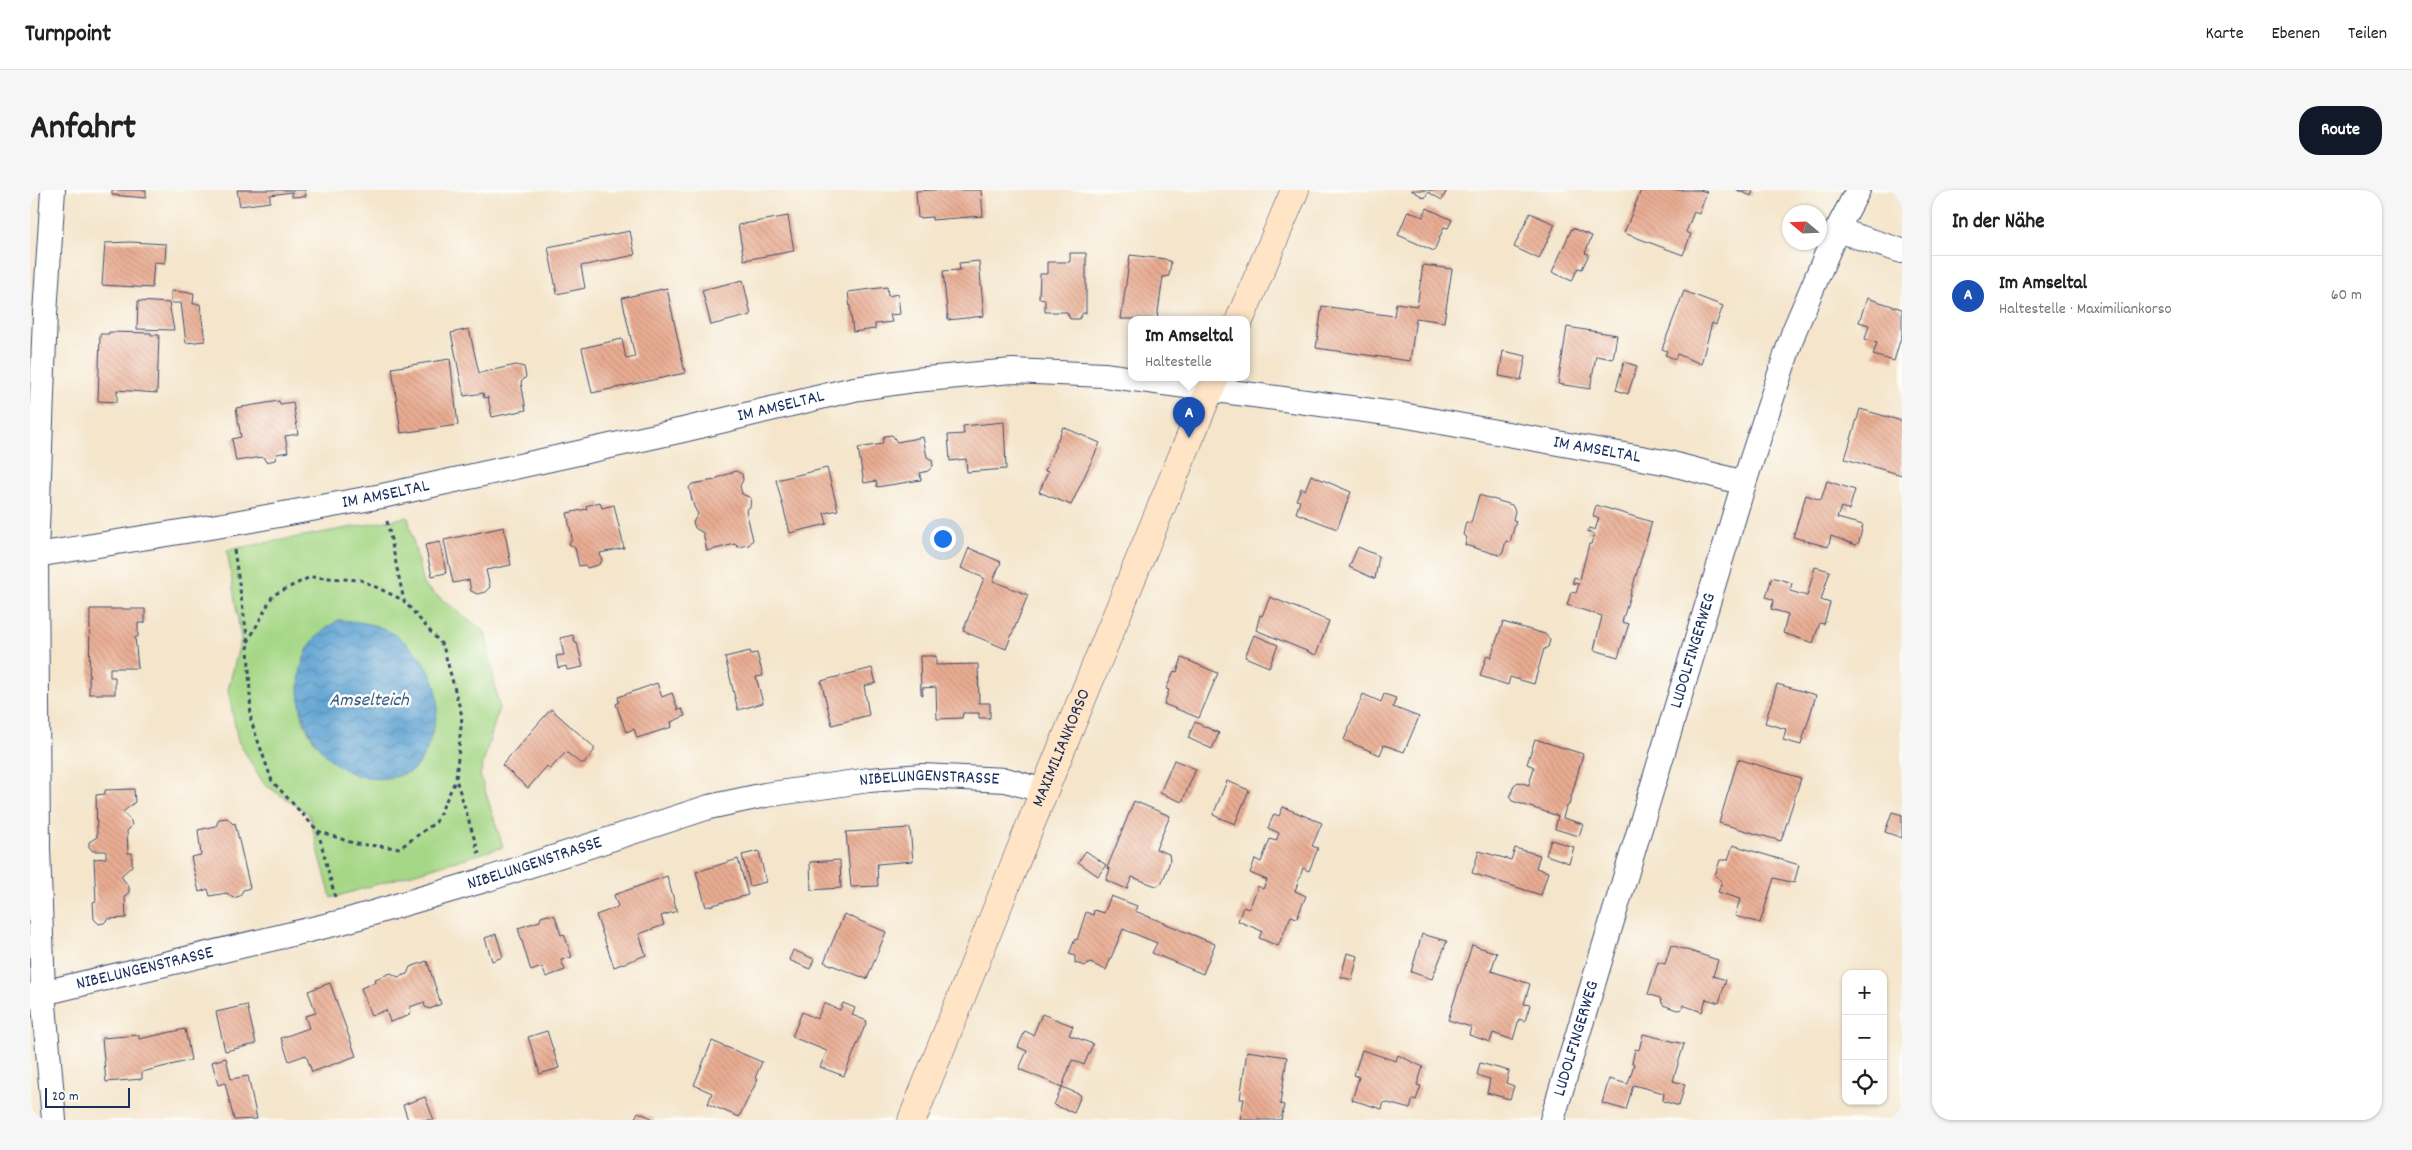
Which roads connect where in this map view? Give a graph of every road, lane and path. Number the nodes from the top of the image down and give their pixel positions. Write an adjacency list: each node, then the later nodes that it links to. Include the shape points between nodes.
1 (53, 190): 13 (street)
2 (1295, 190): 6 (street)
3 (1858, 190): 4 (street, LUDOLFINGERWEG)
4 (1837, 230): 5 (street); 10 (street, LUDOLFINGERWEG, via 1804,303)
5 (1902, 251)
6 (1241, 316)
7 (1128, 377): 13 (street, IM AMSELTAL, via 1012,371 854,389 382,496)
8 (1176, 381): 9 (street, IM AMSELTAL)
9 (1212, 384): 10 (street, IM AMSELTAL, via 1669,463); 17 (street, MAXIMILIANKORSO)
10 (1744, 483): 24 (street, LUDOLFINGERWEG)
11 (386, 515): 14 (path)
12 (233, 544): 15 (path)
13 (33, 555): 21 (street, via 38,848)
14 (404, 601): 15 (path, via 361,580 310,577 273,595); 16 (path, via 443,646 462,716)
15 (248, 642): 18 (path, via 251,721 272,781)
16 (456, 779): 18 (path, via 436,822 400,848 356,844); 19 (path)
17 (1044, 791): 21 (street, NIBELUNGENSTRASSE, via 1006,780 922,776 765,795 709,807 488,879 342,922); 23 (street, MAXIMILIANKORSO)
18 (318, 831): 20 (path)
19 (481, 861)
20 (337, 902)
21 (36, 995): 22 (street)
22 (54, 1120)
23 (912, 1120)
24 (1552, 1120)

